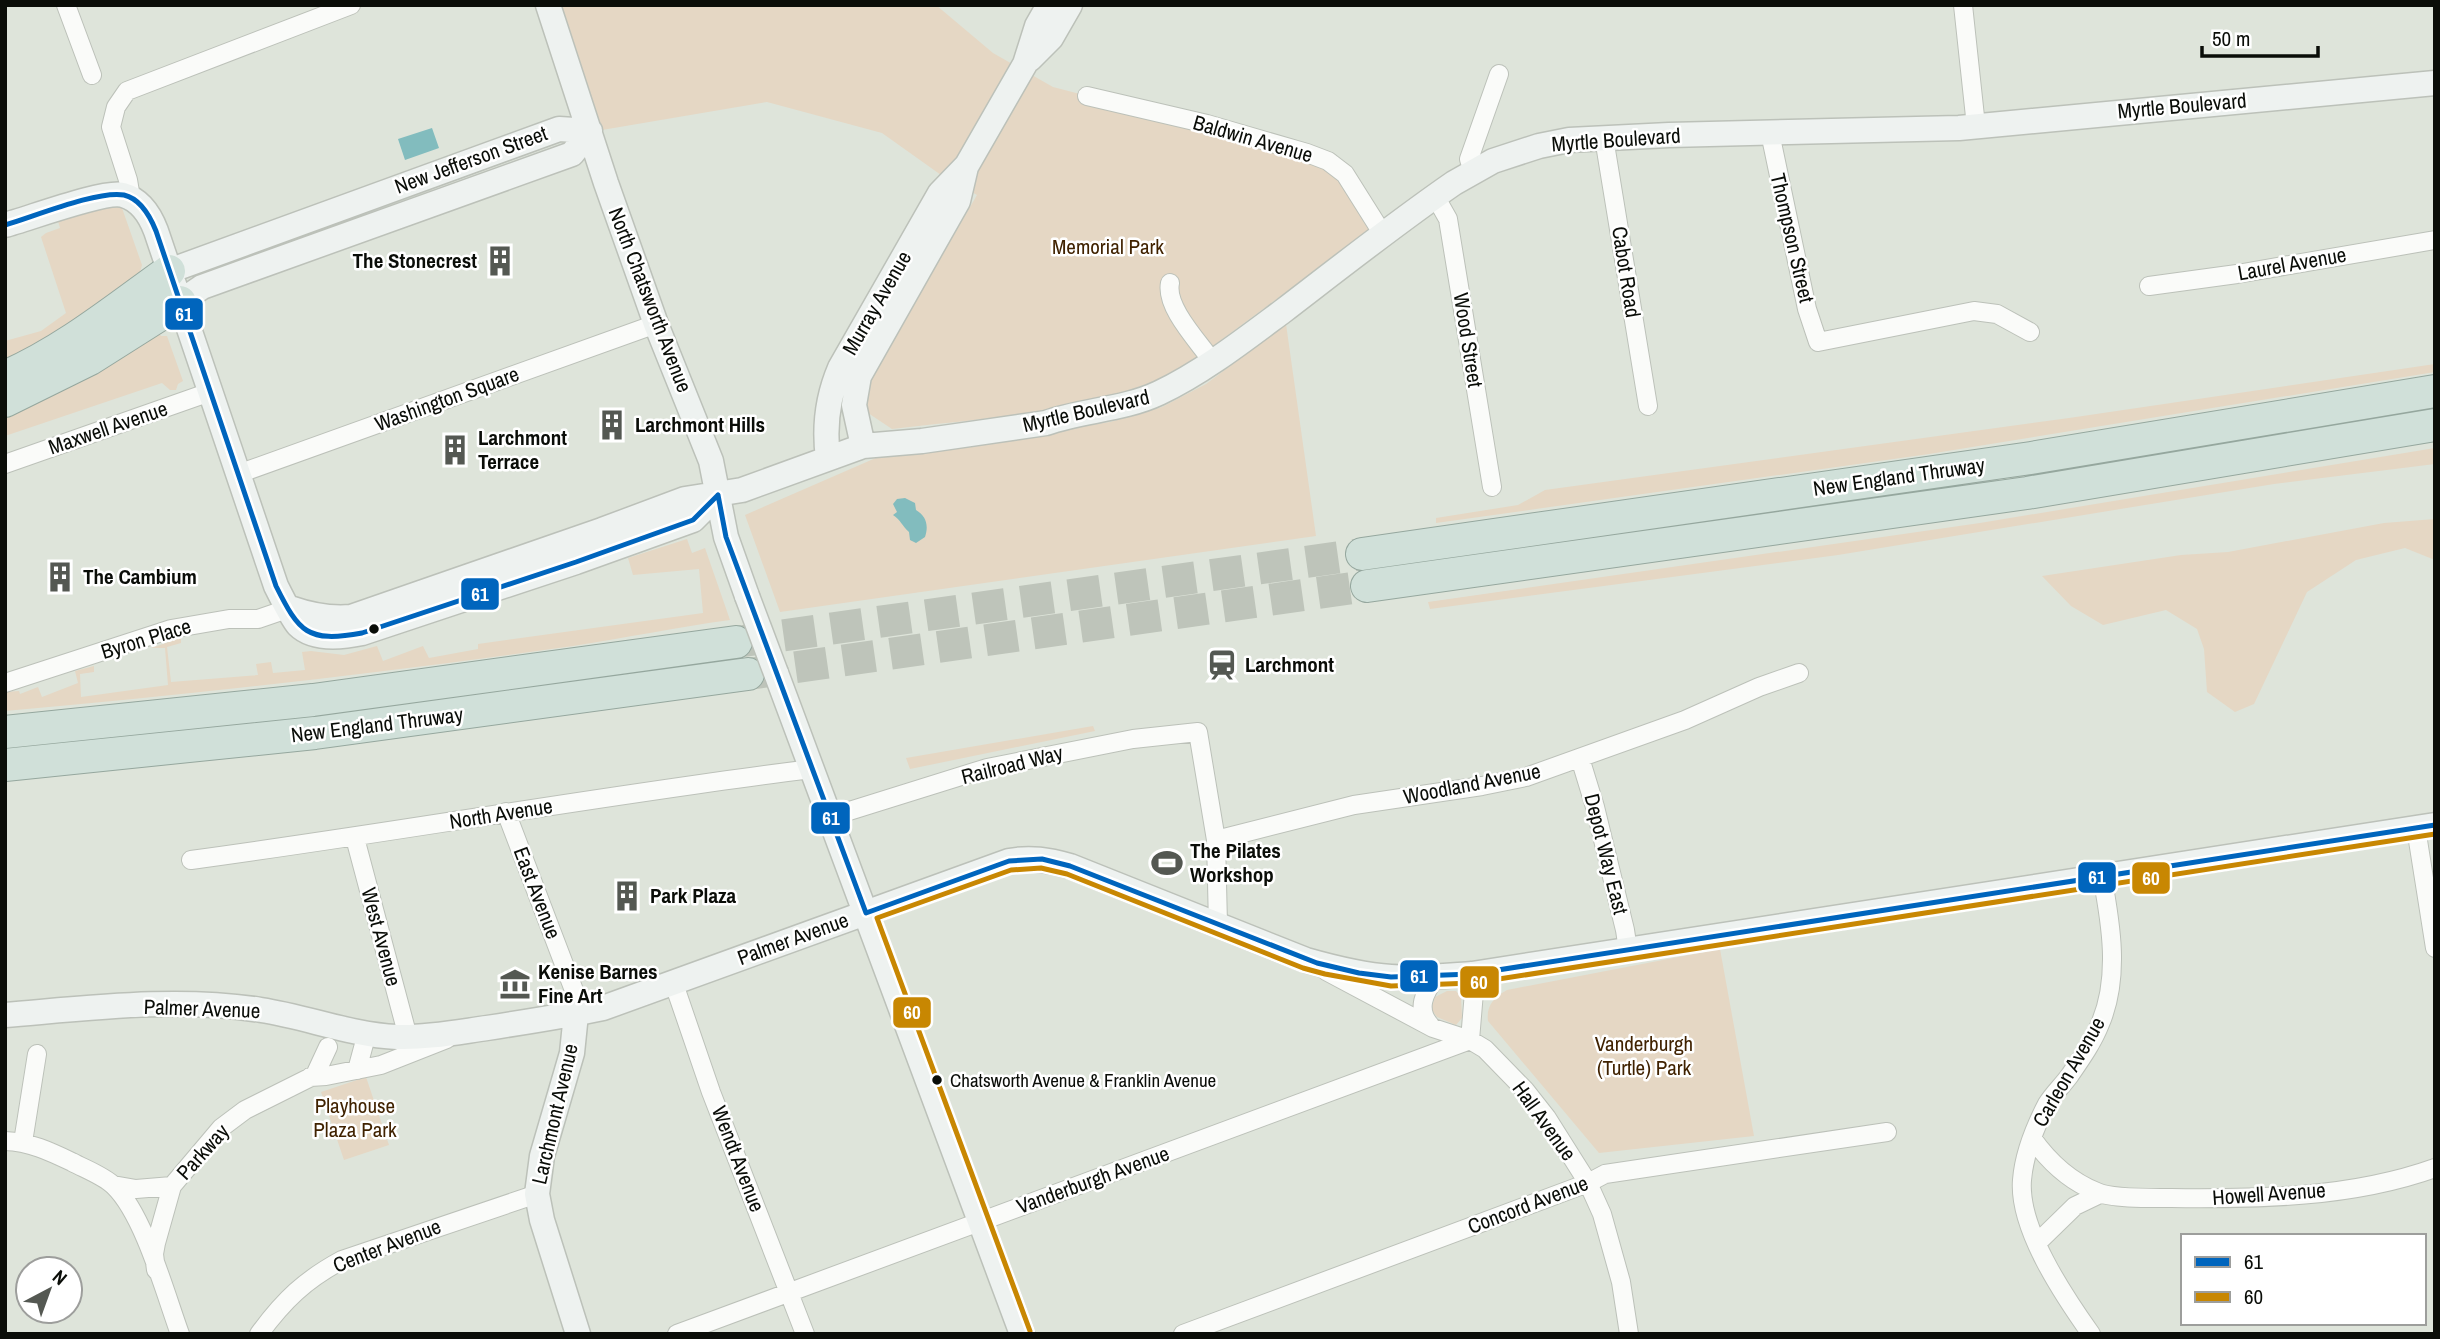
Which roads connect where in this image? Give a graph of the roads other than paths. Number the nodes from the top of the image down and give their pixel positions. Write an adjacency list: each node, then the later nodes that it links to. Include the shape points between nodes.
1 (66, 5): 9 (street)
2 (351, 5): 19 (street, via 128,91 116,107 111,127)
3 (548, 5): 13 (street, North Chatsworth Avenue)
4 (1049, 5): 7 (street, Murray Avenue)
5 (1070, 5): 7 (street, Murray Avenue, via 1051,38)
6 (1963, 5): 12 (street)
7 (1025, 64): 16 (street, Murray Avenue)
8 (1499, 74): 17 (street, via 1469,159)
9 (92, 75)
10 (2435, 83): 12 (street, Myrtle Boulevard)
11 (1087, 96): 21 (street, Baldwin Avenue, via 1207,124 1328,162 1345,174)
12 (1976, 126): 14 (street, Myrtle Boulevard)
13 (590, 131): 23 (street, New Jefferson Street, via 559,129); 26 (street, New Jefferson Street, via 572,154 202,287); 27 (street, North Chatsworth Avenue)
14 (1770, 133): 15 (street, Myrtle Boulevard); 28 (street, Thompson Street, via 1818,342 1980,311 2004,317)
15 (1604, 138): 17 (street, Myrtle Boulevard, via 1539,146); 34 (street, Cabot Road)
16 (967, 165): 36 (street, Murray Avenue, via 958,201 859,376 854,405); 37 (street, Murray Avenue, via 940,193 840,368 829,407)
17 (1473, 172): 18 (street, Myrtle Boulevard)
18 (1435, 196): 21 (street, Myrtle Boulevard); 40 (street, Wood Street, via 1448,219)
19 (131, 198): 20 (street, via 110,194); 23 (street, via 148,215)
20 (5, 225)
21 (1384, 236): 29 (street, Myrtle Boulevard)
22 (2435, 240): 25 (street, Laurel Avenue)
23 (169, 271): 26 (street); 30 (highway, via 78,337)
24 (1170, 283): 29 (street, via 1172,304)
25 (2148, 286)
26 (180, 302): 32 (street); 33 (highway, via 82,363)
27 (656, 324): 39 (street, Washington Square); 41 (street, North Chatsworth Avenue, via 711,461)
28 (2030, 332)
29 (1212, 361): 36 (street, Myrtle Boulevard, via 1172,387 1130,404 1046,423)
30 (5, 377)
31 (2435, 391): 42 (highway, New England Thruway, via 2004,462)
32 (210, 392): 38 (street, Maxwell Avenue); 39 (street)
33 (5, 401)
34 (1648, 406)
35 (2435, 425): 43 (highway, New England Thruway, via 2027,493)
36 (863, 446): 37 (street, Myrtle Boulevard)
37 (828, 458): 41 (street, Myrtle Boulevard)
38 (5, 464)
39 (238, 474): 44 (street, via 276,586)
40 (1492, 487)
41 (718, 495): 44 (street, Myrtle Boulevard, via 685,499 365,613 335,618); 52 (street, North Chatsworth Avenue, bridge, via 726,537)
42 (1362, 554)
43 (1367, 586)
44 (289, 608): 48 (street, Byron Place, via 258,619 229,619 164,631)
45 (736, 642): 49 (highway, New England Thruway, via 313,700)
46 (1799, 673): 50 (street, Woodland Avenue)
47 (748, 674): 51 (highway, New England Thruway, via 338,730)
48 (5, 682)
49 (5, 732)
50 (1580, 758): 57 (street, Woodland Avenue, via 1526,777 1354,805); 63 (street, Depot Way East)
51 (5, 765)
52 (811, 769): 53 (street, North Avenue); 54 (street, North Chatsworth Avenue)
53 (506, 812): 56 (street, North Avenue); 68 (street, East Avenue, via 575,993)
54 (830, 817): 57 (street, Railroad Way, via 987,768 1133,739 1198,732); 60 (street, North Chatsworth Avenue)
55 (2425, 827): 59 (street, Palmer Avenue); 62 (street)
56 (355, 838): 58 (street, North Avenue); 74 (street, West Avenue)
57 (1216, 840): 61 (street)
58 (191, 860)
59 (2102, 876): 63 (street, Palmer Avenue); 81 (street, Carleon Avenue, via 2112,959 2108,1002 2094,1036 2048,1103)
60 (866, 914): 61 (street, Palmer Avenue, via 1009,861 1034,858 1070,866); 67 (street, Palmer Avenue); 89 (street, North Chatsworth Avenue)
61 (1218, 925): 64 (street, Palmer Avenue)
62 (2435, 948)
63 (1628, 950): 65 (street, Palmer Avenue)
64 (1306, 960): 66 (street, Palmer Avenue, via 1391,977); 71 (street, Hall Avenue)
65 (1472, 974): 66 (street, Palmer Avenue); 75 (street)
66 (1436, 977): 71 (street, via 1421,1006 1423,1017)
67 (674, 984): 68 (street, Palmer Avenue); 92 (street, Wendt Avenue)
68 (576, 1014): 72 (street, Palmer Avenue); 87 (street, Larchmont Avenue, via 572,1053 542,1156)
69 (5, 1015): 70 (street, Palmer Avenue, via 179,1004 261,1010)
70 (321, 1023): 73 (street, Palmer Avenue); 76 (street)
71 (1433, 1028): 75 (street, Hall Avenue)
72 (469, 1030): 74 (street, Palmer Avenue); 78 (street, Parkway, via 399,1059)
73 (367, 1034): 74 (street, Palmer Avenue); 78 (street)
74 (408, 1037)
75 (1469, 1040): 84 (street, Hall Avenue, via 1485,1049 1525,1090); 89 (street, Vanderburgh Avenue)
76 (328, 1047): 78 (street, via 331,1058); 79 (street)
77 (37, 1054): 82 (street)
78 (353, 1070): 79 (street, Parkway)
79 (310, 1077): 86 (street, Parkway, via 271,1095 221,1128)
80 (1887, 1132): 84 (street, Concord Avenue, via 1605,1174)
81 (2032, 1138): 88 (street, Howell Avenue, via 2063,1172); 90 (street, Carleon Avenue, via 2021,1182 2028,1224)
82 (14, 1141): 85 (street, via 45,1148)
83 (2435, 1168): 88 (street, Howell Avenue, via 2354,1188 2274,1197)
84 (1588, 1183): 99 (street, Concord Avenue); 100 (street, Hall Avenue, via 1616,1262)
85 (113, 1185): 86 (street, via 136,1189); 91 (street, via 142,1229)
86 (172, 1186): 91 (street, Parkway, via 156,1243)
87 (537, 1194): 94 (street, Center Avenue, via 342,1260 295,1290); 95 (street, Larchmont Avenue)
88 (2100, 1194): 90 (street, via 2075,1206)
89 (980, 1222): 92 (street, Vanderburgh Avenue); 98 (street, North Chatsworth Avenue)
90 (2037, 1243): 101 (street, Carleon Avenue)
91 (156, 1270): 93 (street)
92 (790, 1293): 96 (street, Vanderburgh Avenue); 97 (street, Wendt Avenue)
93 (180, 1334)
94 (259, 1334)
95 (578, 1334)
96 (677, 1334)
97 (805, 1334)
98 (1023, 1334)
99 (1183, 1334)
100 (1629, 1334)
101 (2091, 1334)

